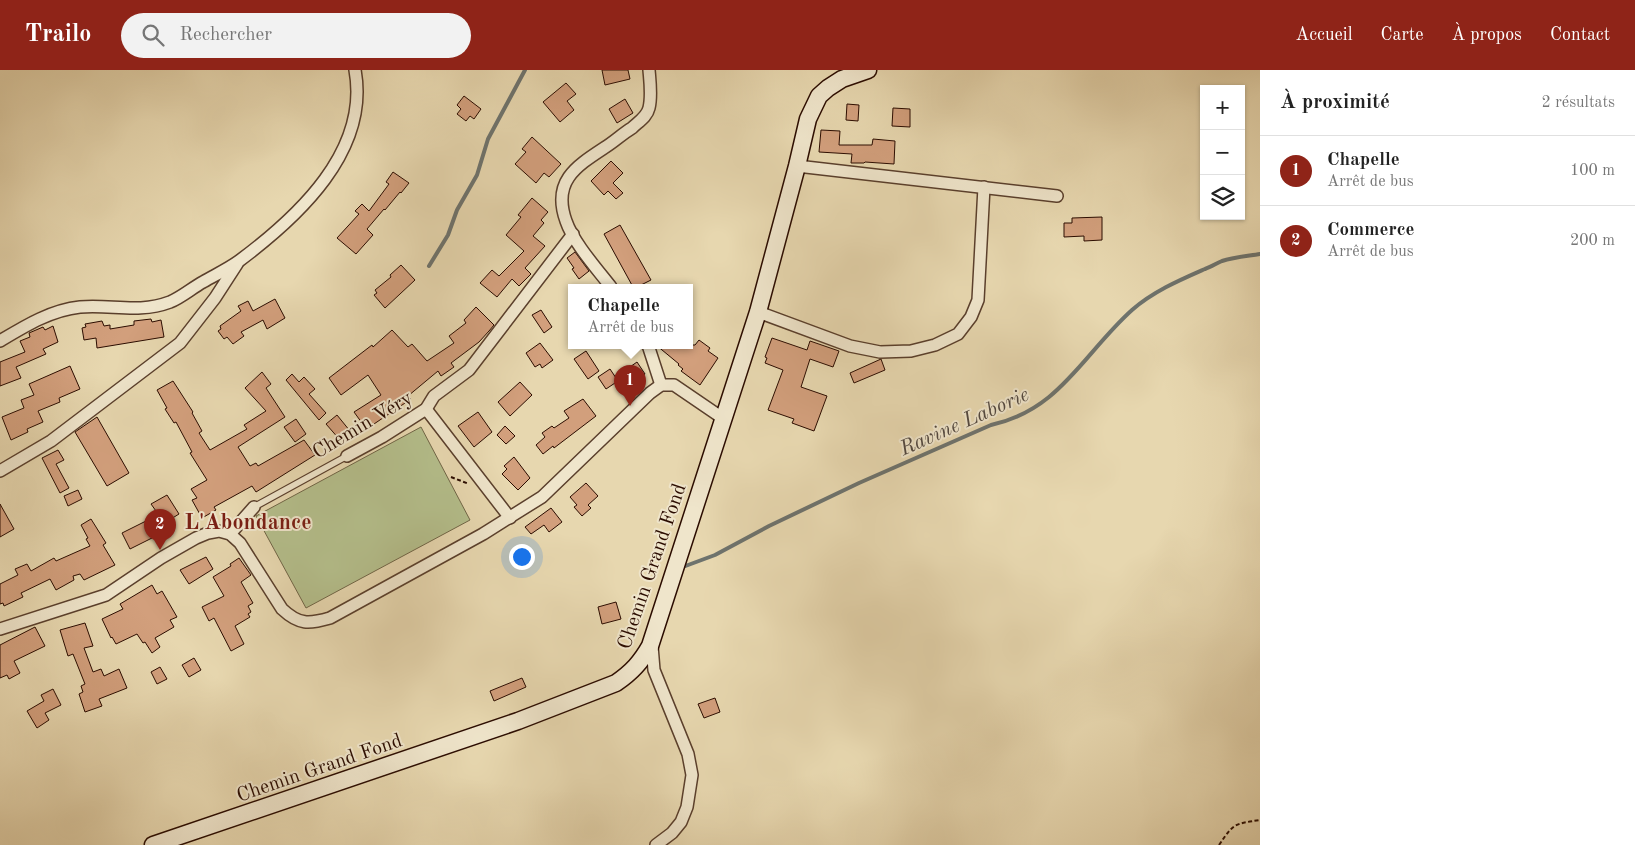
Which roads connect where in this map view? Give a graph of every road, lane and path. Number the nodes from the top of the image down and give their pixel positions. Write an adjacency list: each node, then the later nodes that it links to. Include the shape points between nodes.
1 (355, 70): 8 (street, via 357,104 353,124 346,145 328,176 296,214)
2 (649, 70): 7 (street, via 649,109 643,119 580,164 565,184 563,210)
3 (868, 70): 4 (street, Chemin Grand Fond, via 842,80 819,96 808,119)
4 (797, 166): 5 (street); 10 (street, Chemin Grand Fond)
5 (984, 187): 6 (street); 10 (street, via 978,300 971,318 958,334 935,345 911,351 880,352 850,346)
6 (1057, 196)
7 (572, 234): 9 (street); 14 (street, Chemin Véry, via 469,370 434,396)
8 (238, 262): 11 (street, via 171,302 141,309 80,307 43,316); 17 (street, via 180,343 51,441)
9 (609, 284)
10 (758, 312): 15 (street, Chemin Grand Fond)
11 (0, 341)
12 (649, 349): 13 (street)
13 (661, 385): 15 (street, via 674,385); 19 (street, via 542,497)
14 (426, 409): 16 (street, Chemin Véry); 19 (street)
15 (724, 417): 22 (street, Chemin Grand Fond)
16 (347, 456): 18 (lane, Chemin Véry)
17 (0, 471)
18 (254, 507): 20 (street, Chemin Véry)
19 (510, 518): 20 (street, via 337,614 315,622 301,622 282,609 240,543)
20 (230, 534): 21 (street, via 208,533 161,558 106,595)
21 (0, 629)
22 (650, 646): 24 (street, Chemin Grand Fond, via 630,674 616,682 518,721); 25 (street, via 654,670 688,754 692,776 681,822)
23 (1260, 820): 26 (path, via 1232,826)
24 (153, 845)
25 (656, 845)
26 (1219, 845)

